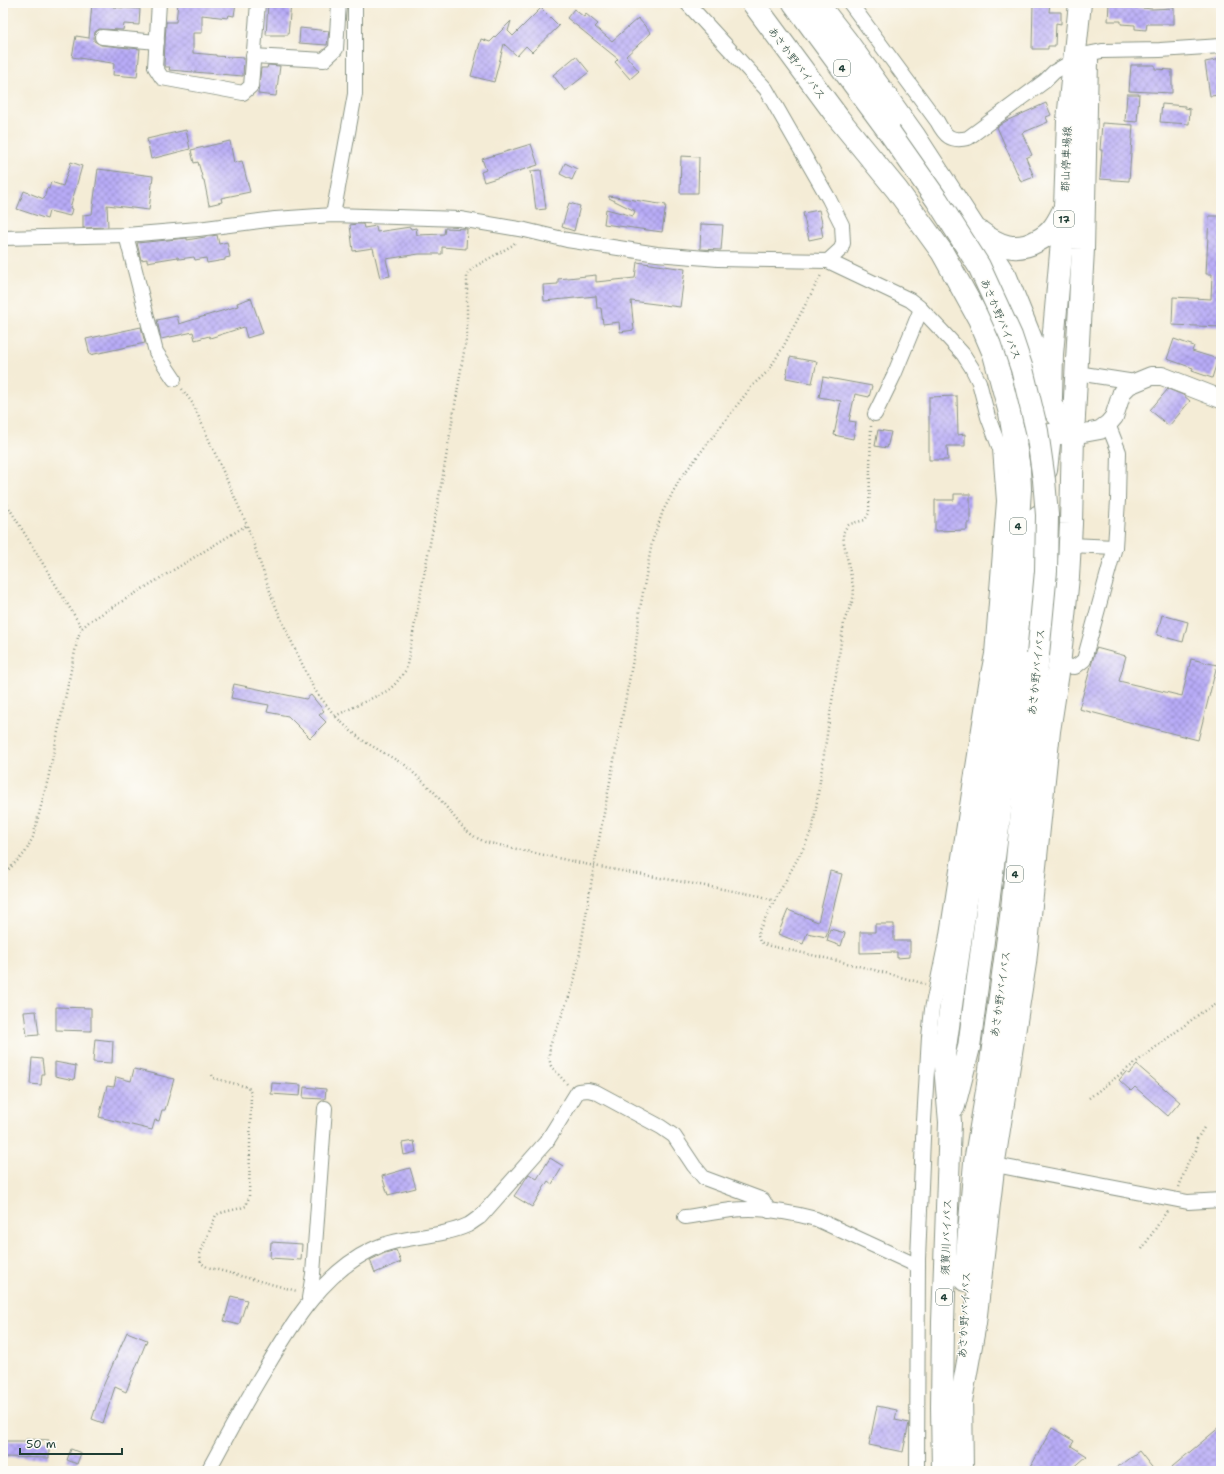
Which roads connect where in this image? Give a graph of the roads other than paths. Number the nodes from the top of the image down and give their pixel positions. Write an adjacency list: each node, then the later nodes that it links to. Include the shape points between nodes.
1 (159, 3): 13 (street)
2 (258, 3): 15 (street)
3 (339, 3): 15 (street, via 336,49 324,60)
4 (355, 3): 18 (street, via 355,94)
5 (688, 3): 22 (street, via 766,89 829,199 842,225 843,243 841,249)
6 (753, 3): 33 (main road, あさか野バイパス / 4, via 942,252 979,319 994,354 1010,413)
7 (794, 3): 39 (main road, あさか野バイパス / 4, bridge, via 890,133 979,266 1011,336 1037,431 1047,515 1046,571 1012,909 987,1091)
8 (817, 3): 19 (main road, via 915,137)
9 (850, 3): 16 (street, via 944,133 951,138 968,138 1054,72)
10 (1080, 3): 16 (main road, 郡山停車場線 / 17)
11 (1093, 3): 16 (main road, 郡山停車場線 / 17)
12 (102, 36): 13 (street)
13 (157, 42): 15 (street, via 155,67 162,78 243,93 251,86)
14 (1221, 46): 16 (street, via 1102,51)
15 (253, 56)
16 (1080, 58): 17 (main road, 郡山停車場線 / 17, via 1068,120); 24 (main road, 郡山停車場線 / 17, via 1082,249)
17 (1065, 208): 19 (main road, via 1054,228 1030,246 1002,245); 28 (main road, 郡山停車場線 / 17, via 1052,354)
18 (333, 215): 20 (street, via 275,218 198,229); 22 (street, via 460,219 567,240 657,254 718,260)
19 (976, 229): 28 (main road, via 1006,277 1031,339 1040,366 1045,396)
20 (126, 235): 21 (street); 25 (street, via 156,352)
21 (3, 238)
22 (828, 262): 23 (street, via 910,300)
23 (921, 309): 29 (street); 33 (street, via 963,354 979,382 990,422)
24 (1077, 372): 26 (street); 32 (main road, 郡山停車場線 / 17)
25 (174, 379)
26 (1135, 382): 27 (street, via 1151,376 1162,376); 30 (street, via 1122,392 1114,417)
27 (1221, 399)
28 (1051, 406): 31 (main road, 郡山停車場線 / 17); 32 (main road)
29 (875, 414)
30 (1108, 424): 32 (street, via 1100,430); 35 (street, via 1119,452)
31 (1050, 435): 32 (street); 33 (street); 38 (main road, 郡山停車場線, via 969,1047)
32 (1073, 435): 34 (main road, 郡山停車場線)
33 (1005, 437): 38 (main road, あさか野バイパス / 4, via 1019,468 1020,489 1010,604 983,810 965,907 944,1055); 43 (street, via 1000,449 1004,501 992,654 946,941 932,1009 926,1081)
34 (1070, 545): 35 (street); 36 (main road, 郡山停車場線)
35 (1115, 548): 36 (street, via 1084,660 1075,667)
36 (1059, 666): 39 (main road, 郡山停車場線, via 1049,731 1025,963)
37 (324, 1108): 44 (street)
38 (950, 1122): 47 (main road, 須賀川バイパス / 4, via 943,1322)
39 (984, 1163): 40 (street, via 1188,1202); 48 (main road, あさか野バイパス / 4, via 961,1325)
40 (1221, 1200)
41 (769, 1211): 42 (street, via 732,1210); 43 (street, via 816,1219); 44 (street, via 763,1200 704,1178 674,1136 661,1126 588,1090 578,1092 547,1141 480,1217 468,1225 386,1243 357,1256)
42 (685, 1217)
43 (918, 1266): 46 (street)
44 (310, 1297): 45 (street, via 274,1353)
45 (208, 1471)
46 (917, 1471)
47 (943, 1471)
48 (962, 1471)

